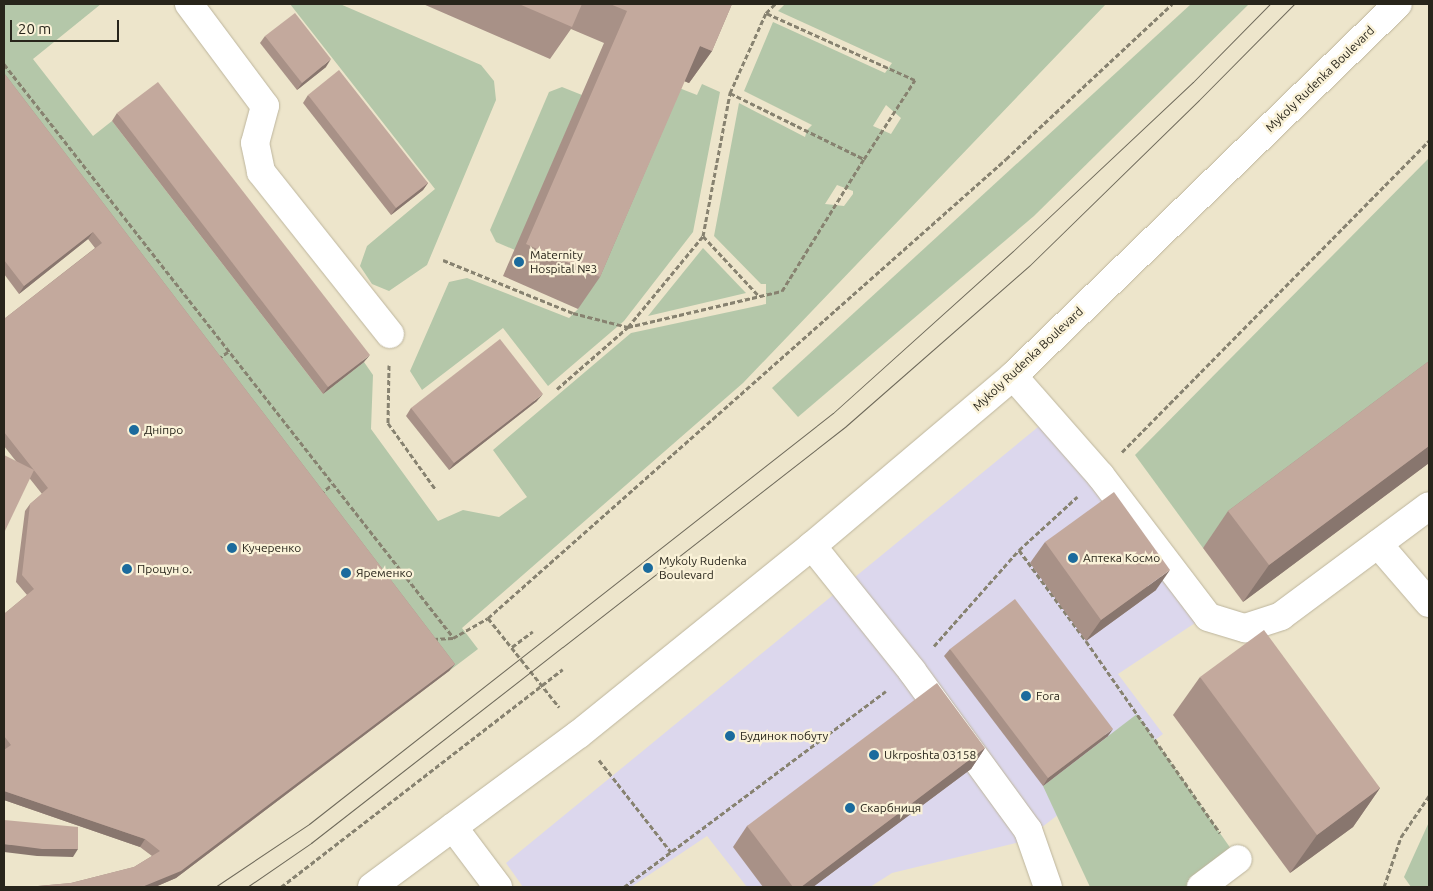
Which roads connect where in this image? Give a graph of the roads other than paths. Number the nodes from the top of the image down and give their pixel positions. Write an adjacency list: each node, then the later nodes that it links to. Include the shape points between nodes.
1 (189, 4): 3 (street, via 265,106 255,143 261,172)
2 (1398, 4): 4 (street, Mykoly Rudenka Boulevard)
3 (390, 334)
4 (1013, 376): 6 (street, via 1100,475 1208,618 1246,628 1281,616); 7 (street, Mykoly Rudenka Boulevard)
5 (1429, 506): 6 (street)
6 (1378, 544): 8 (street)
7 (812, 546): 9 (street, Mykoly Rudenka Boulevard, via 579,734); 13 (street, via 912,671 1028,830)
8 (1429, 603)
9 (453, 827): 11 (street, Mykoly Rudenka Boulevard); 12 (street)
10 (1238, 859): 14 (street)
11 (372, 887)
12 (498, 887)
13 (1048, 887)
14 (1201, 887)

